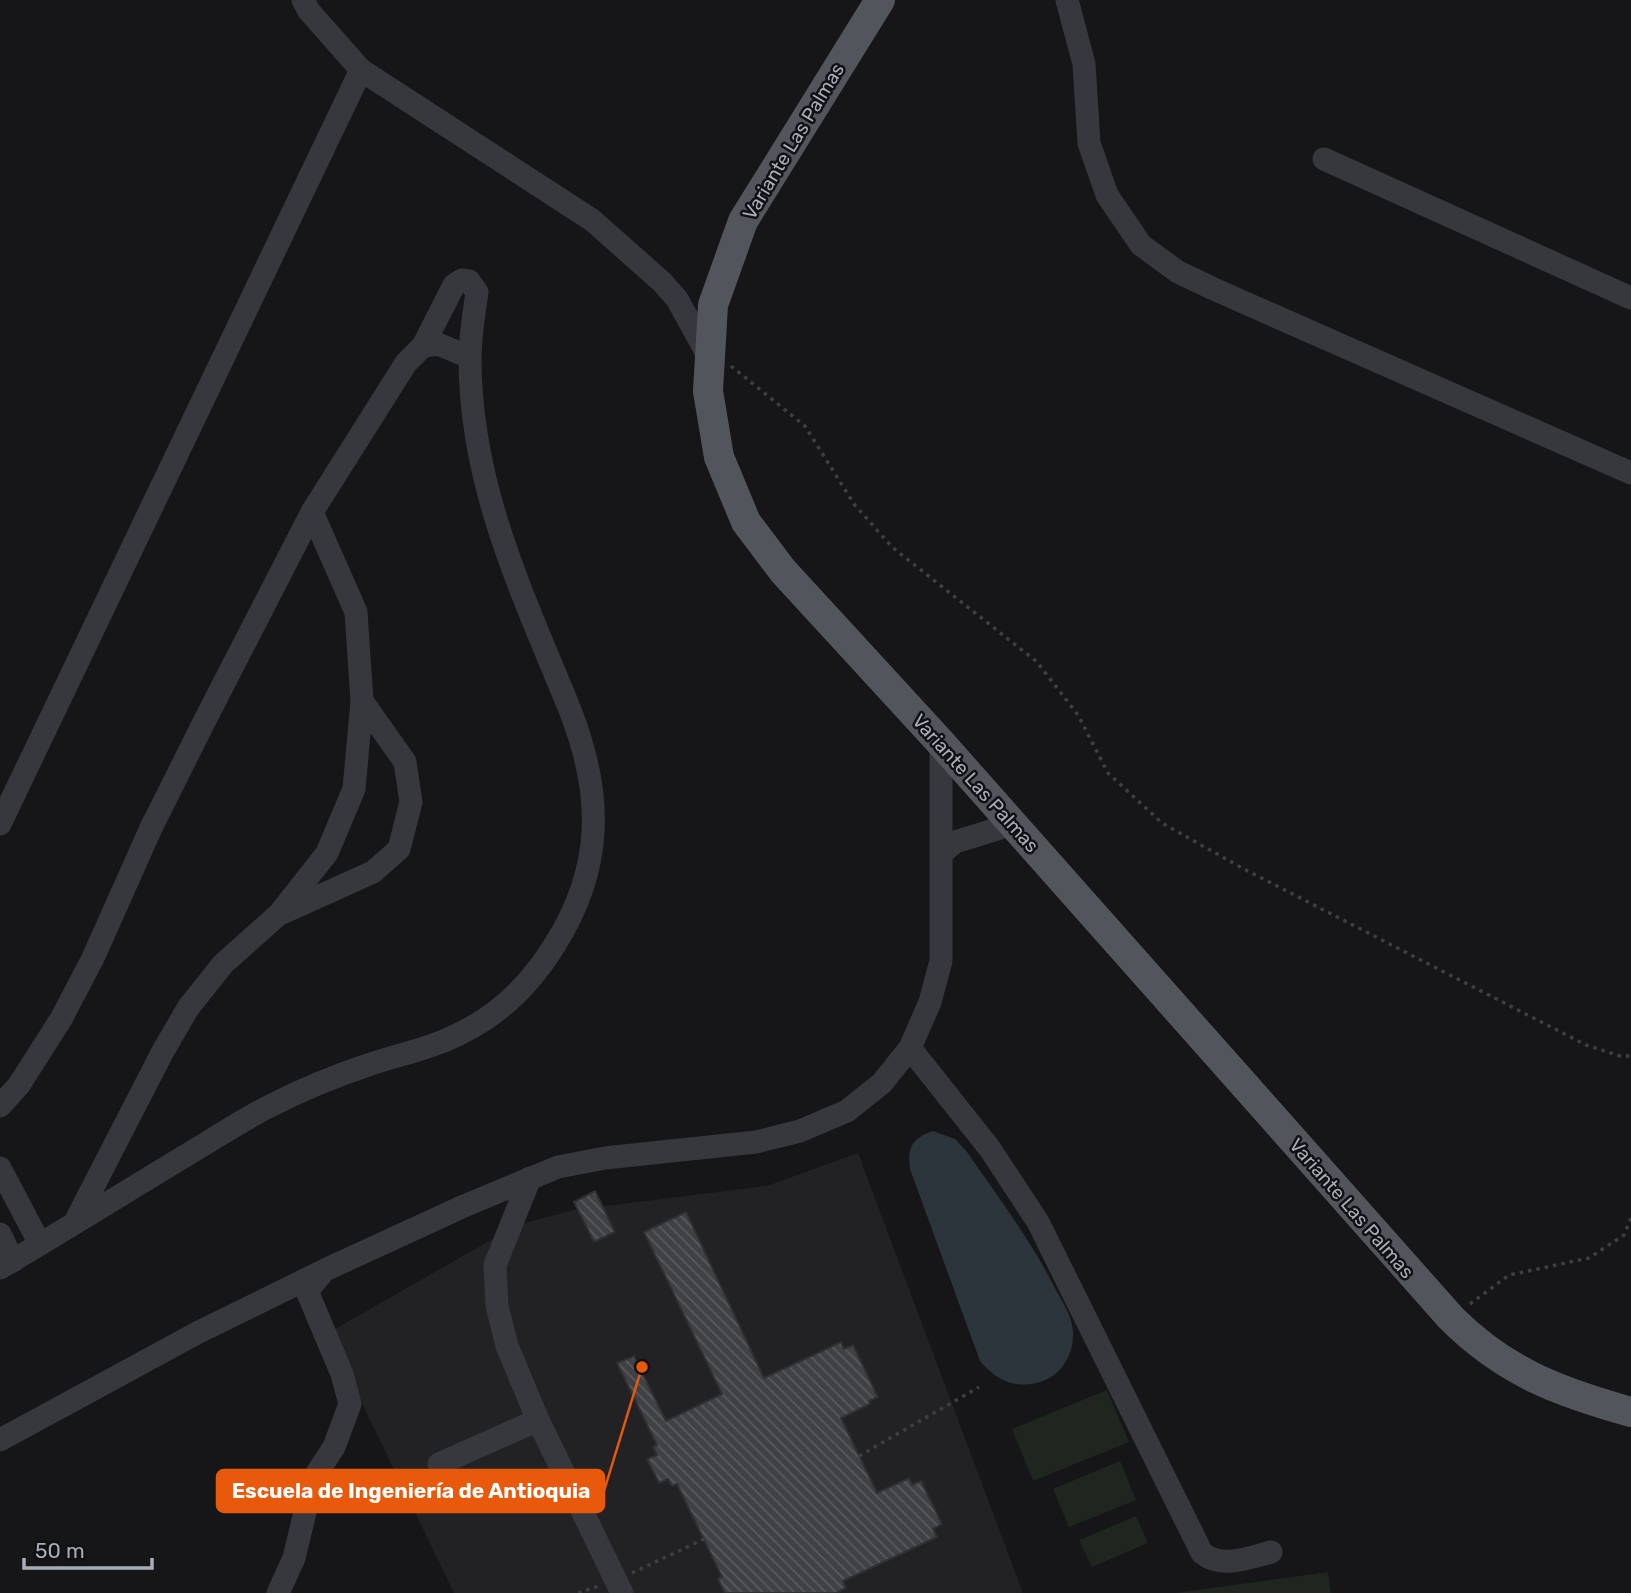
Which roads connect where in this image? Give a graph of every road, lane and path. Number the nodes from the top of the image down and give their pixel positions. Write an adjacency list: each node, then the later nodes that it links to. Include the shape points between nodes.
1 (303, 0): 4 (street)
2 (880, 0): 8 (main road, Variante Las Palmas, via 744,221)
3 (1067, 0): 12 (street, via 1084,64 1089,143 1107,195 1141,245 1178,272 1216,290)
4 (361, 70): 7 (street, via 592,220); 16 (street)
5 (1324, 159): 6 (street)
6 (1631, 298)
7 (677, 299): 8 (street); 10 (street)
8 (713, 305): 10 (main road, Variante Las Palmas)
9 (424, 346): 11 (street, via 438,344); 11 (street, via 454,285 467,280 477,292); 13 (street, via 407,363)
10 (710, 354): 15 (main road, Variante Las Palmas, via 708,391 719,457 746,522 783,572); 21 (path, via 805,426 854,504 892,547 1037,662 1078,715 1108,773 1163,822 1254,874 1586,1045)
11 (470, 357): 26 (street, via 479,457 488,496 580,736 592,785 589,869 567,926 523,990 466,1031 269,1106)
12 (1631, 473)
13 (312, 512): 14 (street, via 356,612); 22 (street, via 157,817 93,958 54,1030)
14 (362, 701): 19 (street, via 354,789 327,853); 19 (street, via 405,762 411,802 398,849 373,872)
15 (942, 743): 17 (main road, Variante Las Palmas); 18 (street)
16 (0, 824)
17 (1013, 824): 18 (street, via 955,842); 31 (main road, Variante Las Palmas)
18 (942, 853): 20 (street, via 941,961)
19 (279, 914): 26 (street, via 223,964 188,1007)
20 (910, 1048): 24 (street, via 882,1083 847,1111 800,1131 756,1142 605,1157); 39 (street, via 990,1149 1038,1222 1202,1553 1221,1562)
21 (1631, 1056)
22 (0, 1106)
23 (0, 1168): 28 (street)
24 (530, 1178): 30 (street); 34 (street, via 495,1265 497,1306 507,1346)
25 (1631, 1218): 31 (path, via 1623,1235 1589,1258 1509,1275)
26 (75, 1222): 28 (street)
27 (0, 1234): 29 (street)
28 (40, 1244): 29 (street)
29 (7, 1265)
30 (325, 1269): 35 (street); 41 (street, via 307,1292 350,1404 334,1447 313,1479 294,1558)
31 (1451, 1318): 33 (main road, Variante Las Palmas, via 1509,1366 1549,1385)
32 (979, 1387): 36 (path)
33 (1631, 1412)
34 (538, 1420): 37 (street); 40 (street)
35 (0, 1440)
36 (859, 1456)
37 (439, 1464)
38 (704, 1539): 40 (path)
39 (1271, 1552)
40 (619, 1587): 42 (path)
41 (278, 1593)
42 (578, 1593)

